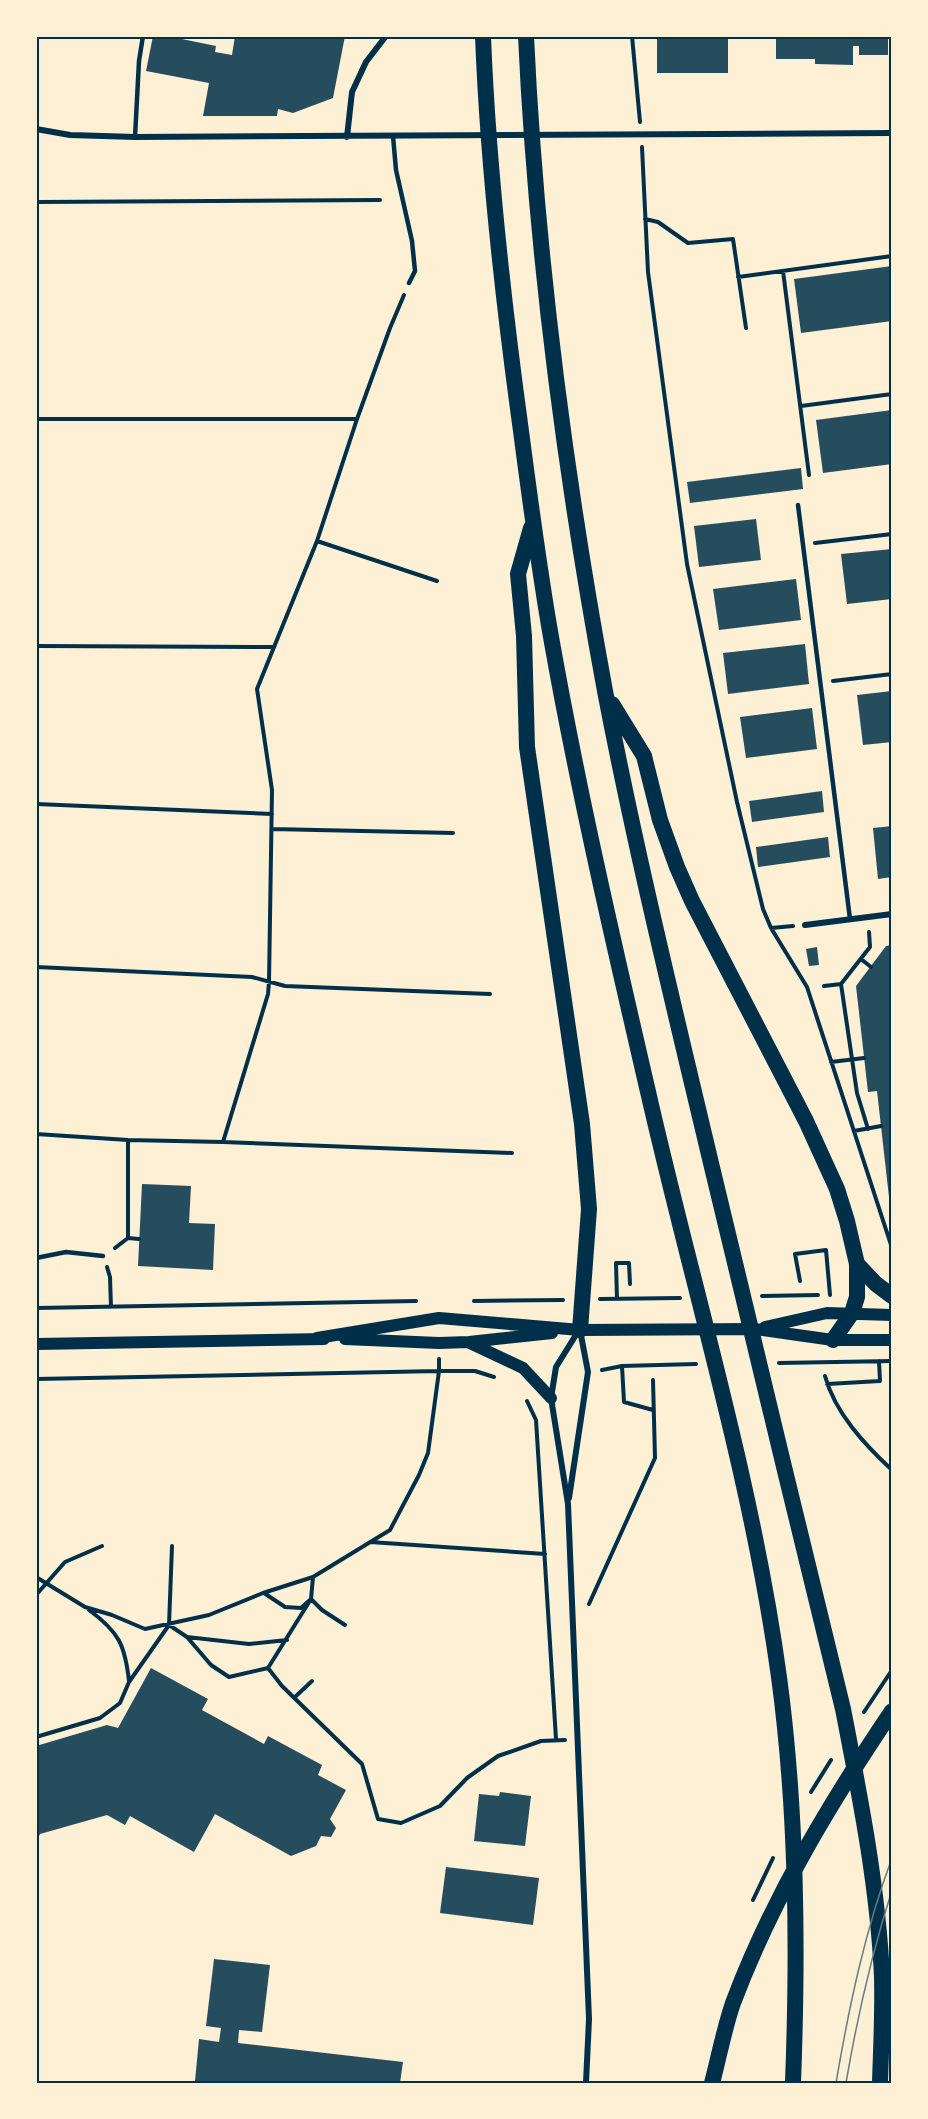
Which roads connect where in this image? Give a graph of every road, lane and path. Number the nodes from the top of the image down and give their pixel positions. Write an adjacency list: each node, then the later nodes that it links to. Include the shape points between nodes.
1 (142, 36): 10 (lane)
2 (386, 36): 11 (street, via 366,62 352,92)
3 (483, 36): 26 (highway, via 486,114 507,327)
4 (526, 36): 35 (highway, via 548,316 566,457)
5 (632, 36): 8 (path)
6 (36, 129): 10 (street, via 70,135)
7 (892, 133): 8 (street)
8 (641, 134): 9 (street); 14 (path)
9 (393, 136): 11 (street); 18 (lane, via 413,251 415,271)
10 (135, 137): 11 (street)
11 (346, 137)
12 (380, 200): 13 (path)
13 (36, 202)
14 (645, 219): 17 (path, via 658,222 688,243 733,239); 53 (path, via 648,272 687,564 737,802 763,909 807,987)
15 (892, 256): 16 (path)
16 (783, 271): 17 (path); 21 (path)
17 (738, 277): 19 (path)
18 (409, 283): 23 (path)
19 (746, 328)
20 (892, 394): 21 (path)
21 (801, 406): 24 (path)
22 (36, 419): 23 (path)
23 (357, 419): 28 (path)
24 (809, 475)
25 (798, 505): 29 (lane)
26 (533, 521): 71 (highway, via 519,574 527,747 582,1124 589,1209); 124 (highway, via 576,765 762,1575 779,1679 790,1794 795,1936)
27 (892, 534): 29 (path)
28 (317, 541): 30 (path); 32 (path)
29 (802, 544): 34 (lane)
30 (437, 581)
31 (36, 646): 32 (path)
32 (274, 647): 37 (path, via 257,689)
33 (892, 674): 34 (path)
34 (820, 682): 42 (lane)
35 (606, 693): 66 (highway, via 644,756 660,820 692,901 837,1189); 125 (highway, via 683,1046 843,1709 874,1887 882,1976)
36 (36, 804): 37 (path)
37 (272, 814): 38 (path)
38 (272, 829): 39 (path); 47 (path)
39 (453, 833)
40 (892, 914): 41 (street)
41 (867, 917): 42 (street); 44 (path, via 870,947)
42 (850, 919): 43 (street)
43 (806, 925)
44 (861, 959): 46 (path); 48 (path)
45 (36, 967): 47 (path, via 252,977)
46 (871, 967)
47 (269, 982): 50 (path, via 285,986); 59 (path)
48 (841, 984): 49 (path); 52 (path)
49 (824, 986)
50 (490, 994)
51 (864, 1058): 52 (path)
52 (852, 1059): 53 (path); 55 (path)
53 (831, 1062): 56 (path)
54 (881, 1126): 55 (path)
55 (868, 1129): 56 (path)
56 (854, 1131): 63 (path)
57 (36, 1134): 58 (path)
58 (128, 1140): 59 (path); 61 (path)
59 (223, 1142): 60 (path)
60 (512, 1153)
61 (128, 1238): 62 (path); 64 (path)
62 (139, 1239)
63 (892, 1248)
64 (103, 1256): 65 (lane, via 66,1252); 75 (path, via 110,1277)
65 (36, 1258)
66 (856, 1264): 70 (highway); 76 (highway, via 857,1297)
67 (800, 1281): 69 (path, via 795,1254 826,1250)
68 (630, 1284): 71 (path, via 629,1263 616,1263 619,1299)
69 (830, 1295)
70 (892, 1296)
71 (582, 1300): 73 (path); 79 (highway)
72 (427, 1301): 75 (path)
73 (462, 1301)
74 (36, 1308): 75 (path)
75 (111, 1308)
76 (852, 1313): 77 (main road); 78 (main road, via 827,1313); 81 (highway)
77 (892, 1315)
78 (755, 1329): 79 (main road); 81 (main road)
79 (580, 1330): 80 (main road, via 439,1318); 83 (main road); 94 (street, via 556,1366); 97 (street, via 588,1372)
80 (317, 1338): 83 (main road); 84 (main road)
81 (833, 1340): 82 (main road)
82 (892, 1340)
83 (469, 1342): 94 (main road, via 523,1368)
84 (36, 1344)
85 (838, 1361): 86 (path)
86 (879, 1361): 87 (path); 92 (path, via 880,1382)
87 (892, 1361)
88 (638, 1366): 95 (path, via 622,1366 624,1402)
89 (825, 1376): 92 (path)
90 (36, 1378): 98 (path, via 439,1371 428,1453 390,1530)
91 (653, 1380): 95 (path)
92 (827, 1384): 96 (path, via 841,1412 870,1450)
93 (524, 1394): 101 (path, via 536,1420)
94 (551, 1398): 97 (street)
95 (653, 1410): 109 (path, via 655,1458 589,1602)
96 (892, 1470)
97 (568, 1504): 121 (street)
98 (370, 1542): 101 (path); 103 (path)
99 (102, 1546): 104 (path, via 65,1562)
100 (172, 1546): 110 (path)
101 (545, 1554): 120 (path)
102 (36, 1577): 104 (path)
103 (313, 1577): 105 (path); 107 (path)
104 (47, 1584): 106 (path); 108 (path)
105 (263, 1593): 107 (path, via 285,1607 301,1608); 110 (path, via 209,1615)
106 (36, 1595)
107 (311, 1599): 111 (path); 113 (path)
108 (86, 1607): 110 (path, via 145,1629); 116 (path, via 108,1624 121,1642)
109 (590, 1613)
110 (169, 1625): 112 (path); 116 (path)
111 (345, 1625)
112 (187, 1637): 113 (path, via 249,1644); 114 (path, via 211,1665 229,1677)
113 (287, 1640): 114 (path)
114 (268, 1668): 117 (path)
115 (312, 1681): 117 (path)
116 (129, 1682): 119 (path, via 120,1703 100,1718)
117 (295, 1697): 120 (path, via 362,1764 378,1819 401,1823 440,1806 467,1778 498,1756)
118 (892, 1711): 123 (highway, via 844,1781 774,1912 732,2005)
119 (36, 1737)
120 (556, 1739): 121 (path)
121 (578, 1741): 122 (street, via 589,2019)
122 (586, 2083)
123 (712, 2083)
124 (793, 2083)
125 (880, 2083)

